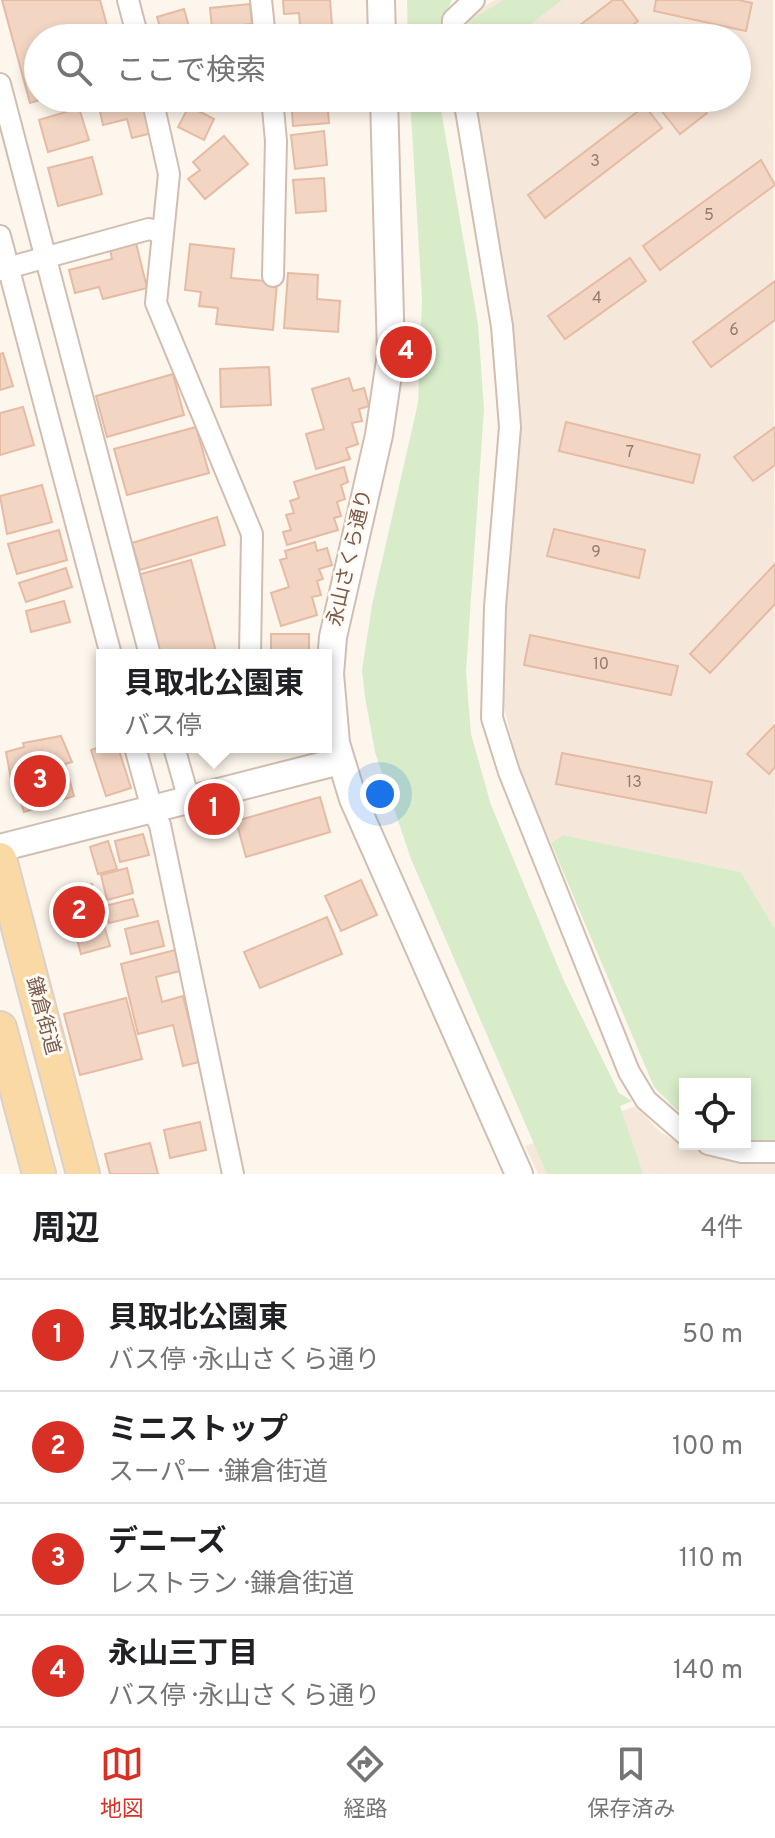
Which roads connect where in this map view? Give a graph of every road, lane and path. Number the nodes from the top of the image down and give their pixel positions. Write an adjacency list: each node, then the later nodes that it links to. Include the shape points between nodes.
1 (128, 0): 5 (street)
2 (261, 0): 6 (street)
3 (381, 0): 7 (street)
4 (474, 0): 8 (street)
5 (134, 24)
6 (264, 24)
7 (382, 24)
8 (453, 24)
9 (0, 84): 16 (street)
10 (155, 112): 14 (street, via 169,174)
11 (273, 112): 18 (street)
12 (384, 112): 22 (street, 永山さくら通り, via 391,354)
13 (466, 112): 32 (street, via 502,326 510,427 492,718 629,1072 646,1100)
14 (162, 233): 16 (street, via 149,229); 21 (street, via 156,303 252,534)
15 (0, 236): 17 (street)
16 (45, 257): 17 (street); 20 (street)
17 (4, 268): 19 (street)
18 (273, 276)
19 (109, 649)
20 (148, 649)
21 (250, 649)
22 (332, 657)
23 (332, 710): 26 (street, 永山さくら通り)
24 (137, 753): 28 (street)
25 (176, 753): 27 (street)
26 (340, 761): 27 (street); 38 (street, 永山さくら通り)
27 (189, 800): 28 (street)
28 (152, 809): 29 (street); 37 (street, via 164,839)
29 (0, 848)
30 (0, 859): 36 (main road, 鎌倉街道)
31 (0, 1028): 35 (main road)
32 (679, 1129)
33 (734, 1150): 34 (street)
34 (775, 1152)
35 (39, 1174)
36 (83, 1174)
37 (233, 1174)
38 (519, 1174)

